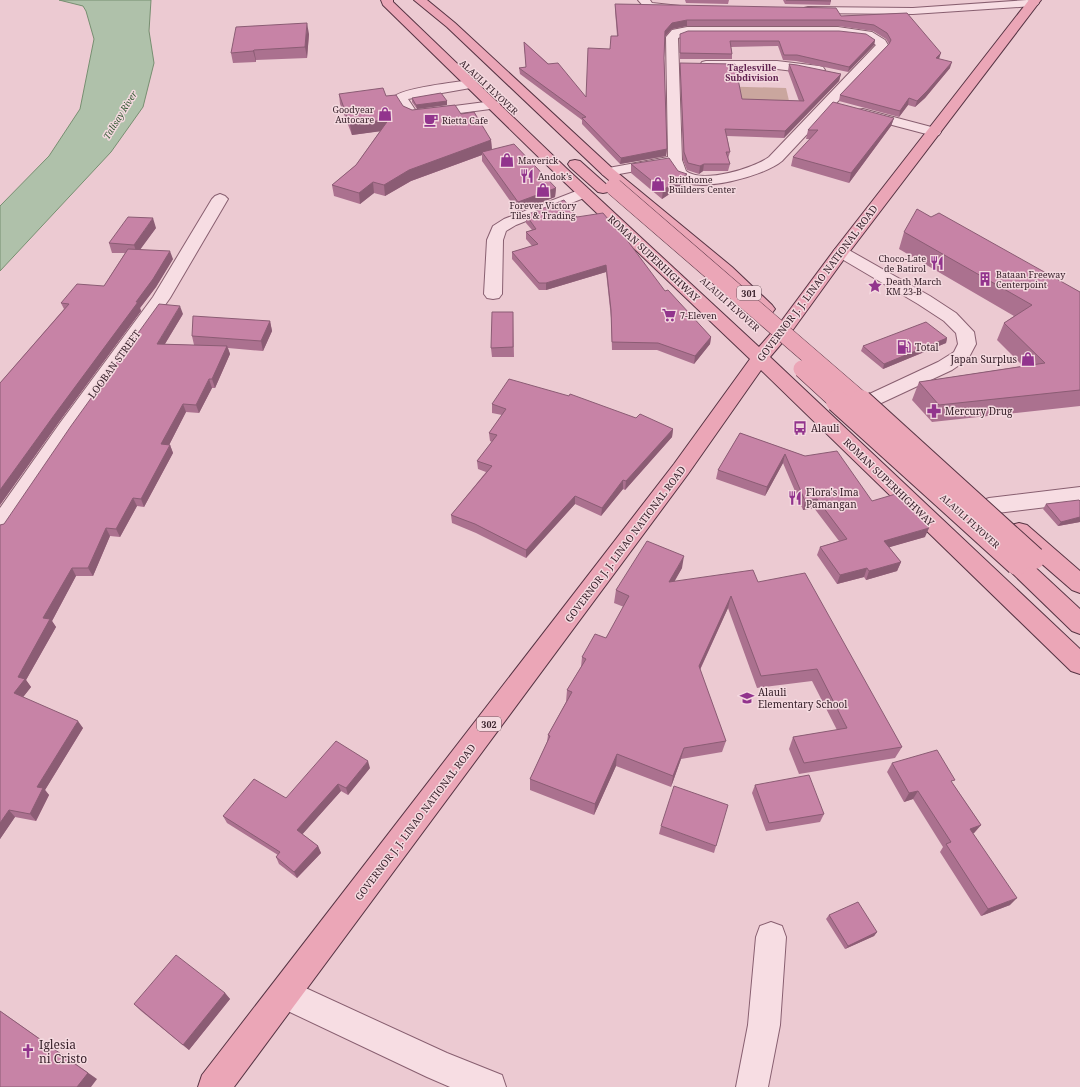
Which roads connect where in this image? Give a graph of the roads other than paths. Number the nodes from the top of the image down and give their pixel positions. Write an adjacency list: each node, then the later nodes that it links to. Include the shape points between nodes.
1 (387, 0): 13 (main road, ROMAN SUPERHIGHWAY, via 387,3)
2 (397, 0): 16 (main road, ALAULI FLYOVER)
3 (407, 0): 20 (main road, ALAULI FLYOVER)
4 (420, 0): 20 (main road, 301, via 451,25)
5 (644, 0): 8 (street, via 649,6)
6 (898, 0): 10 (street)
7 (1034, 1): 10 (street); 17 (main road, GOVERNOR J. J. LINAO NATIONAL ROAD / 302)
8 (686, 8)
9 (796, 10): 10 (street)
10 (914, 11)
11 (671, 64): 12 (street, via 796,66); 12 (street, via 672,37 680,32 838,31 868,35 882,43 880,49); 19 (street)
12 (850, 78): 14 (street)
13 (471, 84): 15 (main road, ROMAN SUPERHIGHWAY); 15 (street, via 401,97 410,114 414,115)
14 (828, 104): 17 (street); 19 (street, via 777,158 752,171 709,179 688,178 677,169)
15 (492, 105): 21 (main road, ROMAN SUPERHIGHWAY)
16 (529, 123)
17 (934, 132): 23 (main road, GOVERNOR J. J. LINAO NATIONAL ROAD / 302)
18 (563, 153): 20 (main road, ALAULI FLYOVER)
19 (674, 160): 20 (street)
20 (608, 182): 25 (main road, 301, via 726,271); 31 (main road, ALAULI FLYOVER, bridge)
21 (584, 193): 24 (street, via 510,222 499,229 495,240); 26 (main road, ROMAN SUPERHIGHWAY)
22 (220, 199): 30 (street, LOOBAN STREET, via 162,298)
23 (841, 252): 25 (main road, GOVERNOR J. J. LINAO NATIONAL ROAD / 302); 27 (street, via 924,300 950,317 965,332 967,344 962,355 945,366)
24 (493, 294)
25 (786, 327): 26 (main road, GOVERNOR J. J. LINAO NATIONAL ROAD / 302); 27 (main road, 301)
26 (760, 358): 35 (main road, ROMAN SUPERHIGHWAY); 37 (main road, GOVERNOR J. J. LINAO NATIONAL ROAD / 302, via 681,469)
27 (870, 401): 29 (main road, 301, via 929,456)
28 (1080, 495): 29 (street)
29 (989, 506): 32 (main road, 301)
30 (0, 525)
31 (1025, 561): 33 (main road, ALAULI FLYOVER); 34 (main road, ALAULI FLYOVER)
32 (1076, 577)
33 (1080, 600)
34 (1080, 624)
35 (1080, 664)
36 (771, 937): 40 (street, via 764,1025)
37 (286, 994): 38 (main road, GOVERNOR J. J. LINAO NATIONAL ROAD / 302); 39 (street, via 438,1066)
38 (214, 1087)
39 (490, 1087)
40 (752, 1087)

